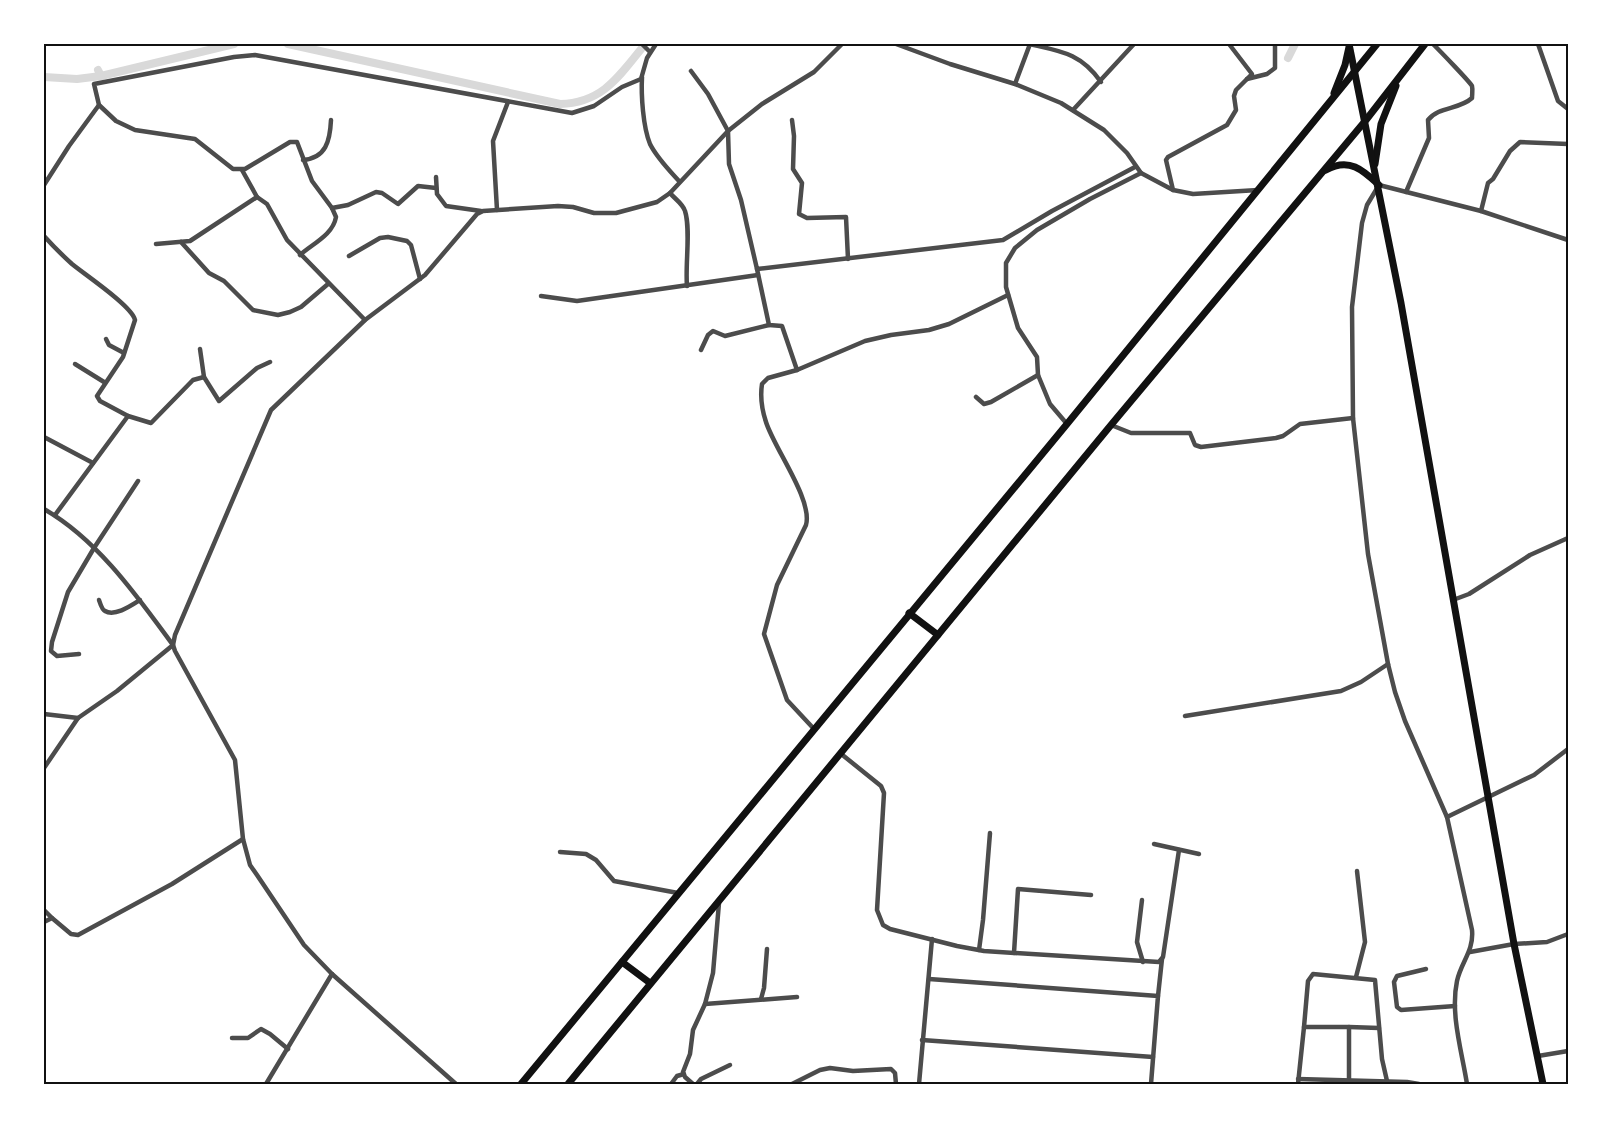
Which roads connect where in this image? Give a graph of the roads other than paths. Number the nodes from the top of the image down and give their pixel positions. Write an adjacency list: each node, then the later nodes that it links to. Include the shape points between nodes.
1 (642, 44): 14 (street)
2 (656, 44): 14 (street)
3 (842, 44): 30 (street, via 814,72 762,104)
4 (896, 44): 21 (street)
5 (1029, 44): 20 (street, via 1056,49 1078,59 1088,65); 21 (street)
6 (1134, 44): 20 (street)
7 (1229, 44): 19 (street, via 1252,72)
8 (1275, 44): 19 (street, via 1275,68 1267,74)
9 (1349, 44): 17 (main road); 22 (main road)
10 (1377, 44): 17 (main road)
11 (1425, 44): 16 (main road)
12 (1434, 44): 45 (street, via 1469,81 1472,98 1466,103 1443,109 1428,120 1429,138)
13 (1538, 44): 25 (street, via 1558,101)
14 (650, 52): 18 (street)
15 (691, 71): 30 (street, via 708,94)
16 (1404, 71): 29 (main road); 34 (main road, via 1381,124)
17 (1354, 72): 22 (main road); 29 (main road)
18 (642, 77): 23 (street, via 601,103 575,112); 39 (street, via 649,139 661,161)
19 (1247, 79): 43 (street, via 1235,93 1236,110 1227,125 1168,156 1166,160)
20 (1101, 82): 26 (street)
21 (1015, 84): 26 (street)
22 (1331, 101): 44 (main road)
23 (508, 102): 24 (street, via 255,55 234,56 94,84); 49 (street, via 493,141)
24 (99, 105): 35 (street, via 130,128 195,139 228,167); 40 (street)
25 (1568, 109)
26 (1072, 110): 33 (street, via 1112,137)
27 (331, 120): 32 (street, via 324,150 318,157)
28 (792, 120): 58 (street, via 793,169 802,184 798,214 807,218 846,217)
29 (1366, 120): 34 (main road); 37 (main road)
30 (728, 132): 39 (street); 59 (street, via 729,164)
31 (1568, 144): 51 (street, via 1520,142 1488,183)
32 (303, 160): 35 (street, via 299,144 293,141); 48 (street, via 315,186)
33 (1135, 167): 36 (street); 58 (street, via 1008,238 941,249)
34 (1375, 167): 41 (main road)
35 (242, 170): 47 (street)
36 (1141, 173): 43 (street); 64 (street, via 1053,219 1023,240 1006,263)
37 (1320, 174): 41 (main road, via 1336,165 1348,164 1363,170); 82 (main road)
38 (436, 177): 42 (street)
39 (679, 181): 46 (street)
40 (44, 185)
41 (1379, 185): 45 (street); 80 (street, via 1367,204 1362,223 1353,294); 92 (main road)
42 (436, 188): 48 (street, via 418,186 398,204 376,192 348,205); 50 (street, via 446,206)
43 (1173, 190): 44 (street, via 1203,194)
44 (1258, 190): 81 (main road)
45 (1406, 192): 51 (street)
46 (670, 193): 49 (street, via 648,206 616,213 594,213 558,206); 63 (street, via 685,211)
47 (257, 197): 54 (street, via 190,241); 56 (street, via 267,204 280,232)
48 (332, 208): 56 (street, via 336,217 334,225)
49 (497, 210): 50 (street)
50 (482, 211): 61 (street, via 468,222 436,264)
51 (1481, 211): 53 (street)
52 (44, 236): 71 (street, via 72,264 134,314 135,323)
53 (1568, 240)
54 (181, 242): 55 (street); 62 (street, via 209,273 224,281 253,310 278,315 290,312)
55 (156, 244)
56 (300, 255): 62 (street)
57 (349, 256): 61 (street, via 380,238 407,241)
58 (848, 258): 59 (street)
59 (757, 269): 60 (street)
60 (758, 275): 63 (street); 67 (street)
61 (420, 279): 66 (street)
62 (328, 284): 66 (street)
63 (687, 286): 65 (street, via 577,301)
64 (1008, 295): 74 (street, via 949,324 866,341); 75 (street, via 1021,334 1037,356)
65 (541, 296)
66 (365, 320): 95 (street, via 268,415)
67 (770, 325): 70 (street, via 725,336 714,331 708,335); 74 (street, via 782,326)
68 (106, 339): 71 (street)
69 (200, 349): 76 (street)
70 (701, 350)
71 (124, 353): 77 (street)
72 (270, 362): 76 (street, via 257,368 219,401)
73 (75, 364): 77 (street)
74 (797, 370): 101 (street, via 768,378 762,384 766,424 808,517 777,585 764,634 788,700)
75 (1038, 375): 78 (street, via 991,402 984,404); 81 (street, via 1050,404)
76 (204, 377): 79 (street, via 190,383 154,421 149,423)
77 (104, 382): 79 (street, via 98,391 98,399)
78 (976, 397)
79 (128, 416): 84 (street)
80 (1353, 418): 82 (street, via 1300,424 1276,438 1201,447 1195,446 1190,432 1135,434); 97 (street, via 1368,554)
81 (1067, 424): 93 (main road)
82 (1111, 425): 94 (main road)
83 (44, 437): 84 (street)
84 (93, 463): 87 (street)
85 (138, 481): 89 (street)
86 (44, 509): 87 (street)
87 (55, 516): 89 (street)
88 (1568, 538): 92 (street, via 1530,555 1469,594)
89 (94, 548): 91 (street); 96 (street, via 68,592 51,646 55,656)
90 (99, 600): 91 (street, via 106,612 126,609)
91 (140, 600): 95 (street)
92 (1453, 600): 105 (main road)
93 (909, 613): 94 (main road); 101 (main road)
94 (938, 635): 103 (main road)
95 (173, 645): 100 (street, via 117,692); 108 (street, via 235,760)
96 (79, 654)
97 (1388, 664): 99 (street, via 1341,691); 106 (street, via 1405,721)
98 (44, 714): 100 (street)
99 (1185, 716)
100 (78, 718): 104 (street)
101 (814, 729): 114 (main road)
102 (1568, 749): 105 (street, via 1544,770)
103 (840, 753): 116 (main road); 122 (street, via 884,793 878,917 890,929)
104 (44, 768)
105 (1488, 799): 106 (street); 123 (main road)
106 (1447, 817): 126 (street, via 1470,917 1473,936)
107 (990, 833): 125 (street)
108 (243, 839): 119 (street, via 172,884 78,935 68,933); 132 (street, via 252,868 290,928)
109 (1154, 844): 110 (street)
110 (1179, 850): 112 (street); 128 (street)
111 (560, 852): 114 (street, via 586,854 596,860 614,881)
112 (1199, 854)
113 (1357, 871): 133 (street, via 1365,942)
114 (678, 893): 129 (main road)
115 (1091, 894): 127 (street, via 1018,889)
116 (719, 898): 135 (main road); 139 (street, via 714,967)
117 (1142, 900): 130 (street, via 1137,942)
118 (44, 910): 119 (street)
119 (52, 918): 120 (street)
120 (44, 922)
121 (1568, 934): 123 (street, via 1547,942)
122 (932, 939): 125 (street); 134 (street)
123 (1514, 944): 126 (street); 148 (main road)
124 (766, 949): 138 (street)
125 (979, 950): 127 (street)
126 (1470, 952): 140 (street, via 1457,980)
127 (1014, 953): 130 (street)
128 (1162, 959): 130 (street); 136 (street)
129 (622, 962): 135 (main road); 157 (main road)
130 (1143, 962)
131 (1426, 969): 140 (street, via 1402,974 1394,980 1397,1007 1401,1010)
132 (332, 974): 146 (street); 156 (street)
133 (1356, 977): 141 (street, via 1316,973 1311,976); 143 (street, via 1375,980)
134 (929, 979): 136 (street); 145 (street)
135 (650, 983): 158 (main road)
136 (1158, 996): 149 (street)
137 (798, 997): 138 (street)
138 (761, 999): 139 (street)
139 (705, 1004): 151 (street, via 693,1030)
140 (1455, 1006): 167 (street)
141 (1304, 1027): 142 (street); 152 (street)
142 (1349, 1027): 143 (street); 154 (street)
143 (1379, 1028): 153 (street)
144 (232, 1038): 146 (street, via 248,1038 261,1030)
145 (922, 1040): 149 (street); 164 (street)
146 (288, 1049): 155 (street)
147 (1568, 1052): 148 (street)
148 (1538, 1056): 168 (main road)
149 (1152, 1057): 165 (street)
150 (730, 1065): 161 (street)
151 (684, 1074): 159 (street); 160 (street)
152 (1298, 1082): 154 (street)
153 (1388, 1082): 154 (street); 166 (street)
154 (1349, 1083)
155 (266, 1084)
156 (456, 1084)
157 (522, 1084)
158 (568, 1084)
159 (671, 1084)
160 (693, 1084)
161 (697, 1084)
162 (792, 1084): 163 (street, via 830,1068 891,1069 895,1073)
163 (896, 1084)
164 (919, 1084)
165 (1150, 1084)
166 (1419, 1084)
167 (1467, 1084)
168 (1543, 1084)

